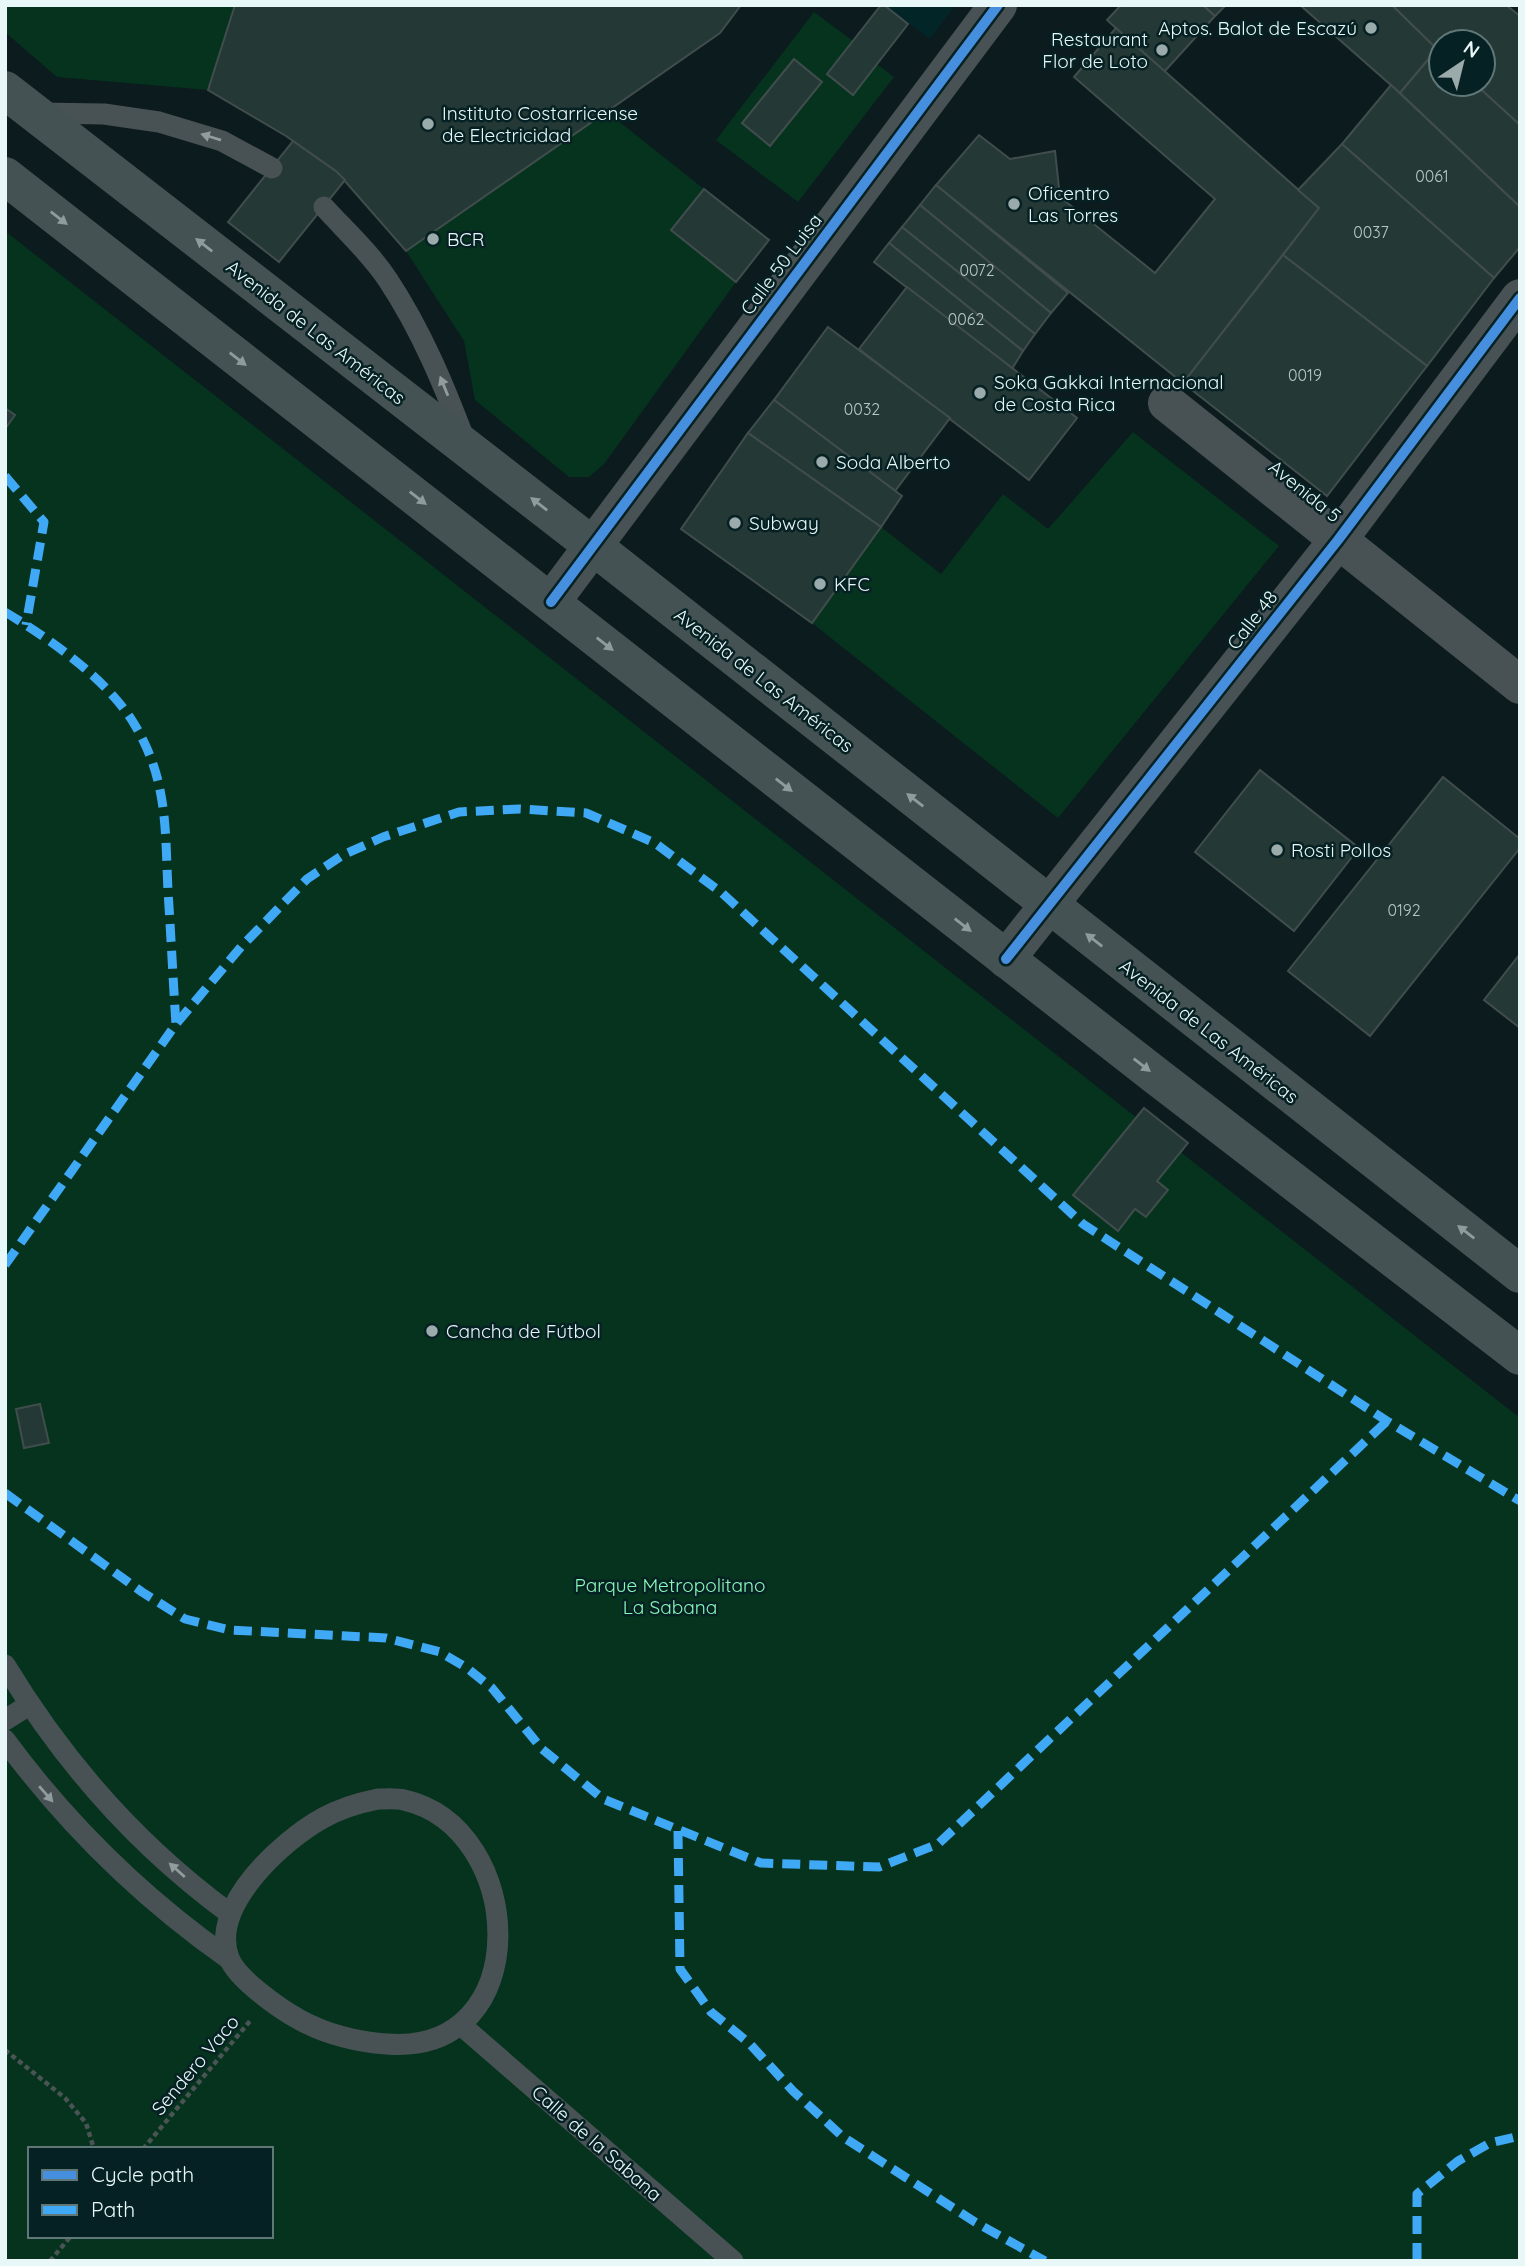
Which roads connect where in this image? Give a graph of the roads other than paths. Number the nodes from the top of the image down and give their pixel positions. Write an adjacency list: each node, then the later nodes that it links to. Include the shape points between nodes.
1 (998, 5): 11 (street, Calle 50 Luisa)
2 (5, 90): 3 (main road, Avenida de Las Américas)
3 (36, 113): 4 (lane, one-way to 3, via 222,141 159,122 104,114); 9 (main road, Avenida de Las Américas, one-way to 3)
4 (272, 168)
5 (5, 176): 12 (main road, one-way to 12)
6 (324, 206): 9 (lane, one-way to 6, via 441,379 392,287)
7 (1520, 298): 10 (street, Calle 48)
8 (1167, 403): 10 (street, Avenida 5)
9 (468, 449): 11 (main road, Avenida de Las Américas, one-way to 9)
10 (1338, 540): 13 (street, Avenida 5); 14 (street, Calle 48)
11 (593, 546): 12 (street, Calle 50 Luisa); 14 (main road, Avenida de Las Américas, one-way to 11)
12 (551, 602): 15 (main road, one-way to 15)
13 (1520, 685)
14 (1049, 905): 15 (street, Calle 48); 16 (main road, Avenida de Las Américas, one-way to 14)
15 (1006, 959): 17 (main road, one-way to 17)
16 (1520, 1274)
17 (1520, 1356)
18 (5, 1665): 19 (lane)
19 (29, 1705): 20 (lane); 22 (lane, one-way to 19, via 143,1840 74,1765)
20 (5, 1720)
21 (5, 1740): 23 (lane, one-way to 23, via 41,1789 107,1859 179,1924)
22 (229, 1913): 23 (lane, via 225,1936); 24 (lane, via 274,1855 322,1818 378,1799 403,1799 429,1809 453,1826 475,1852 498,1915 493,1975 481,2003)
23 (229, 1959): 24 (lane, via 268,2000 336,2035 397,2045 440,2037)
24 (461, 2025): 25 (lane, Calle de la Sabana)
25 (733, 2261)

